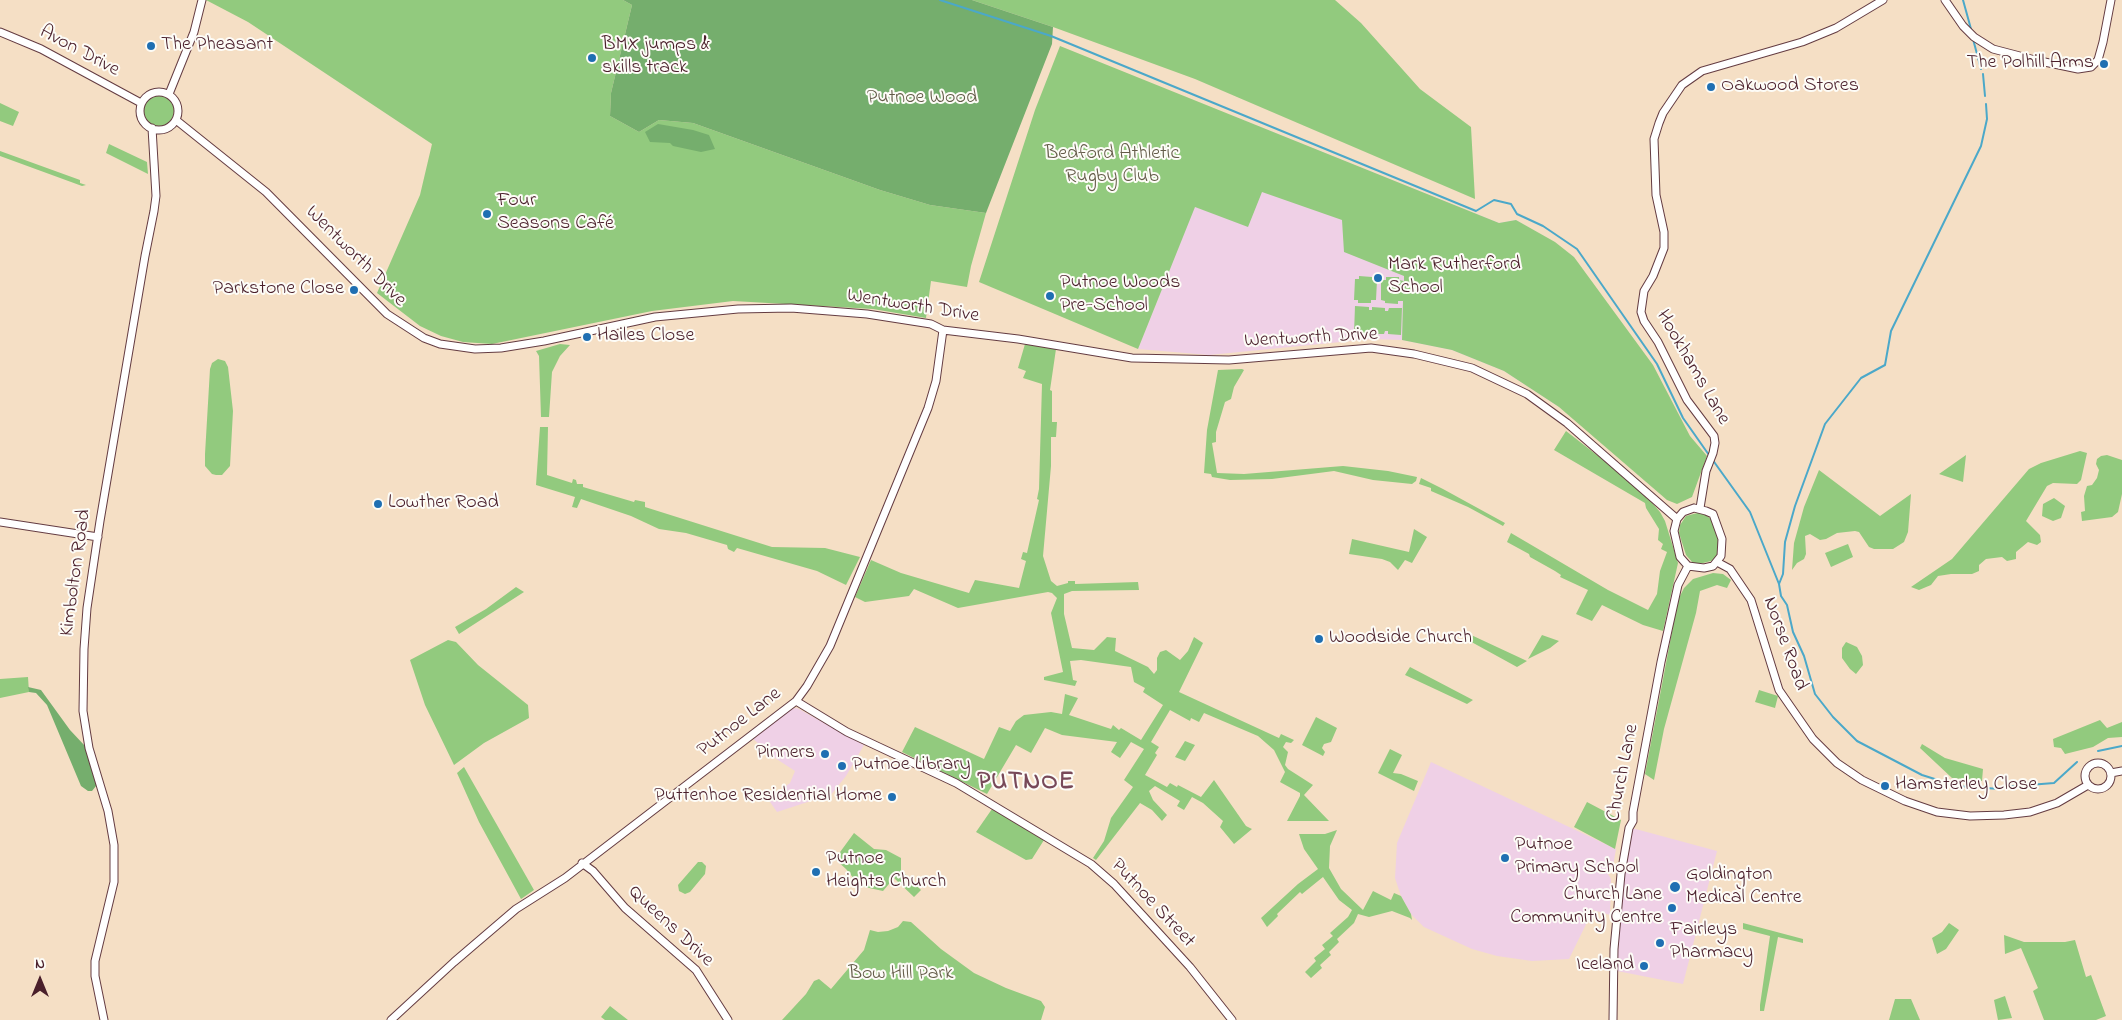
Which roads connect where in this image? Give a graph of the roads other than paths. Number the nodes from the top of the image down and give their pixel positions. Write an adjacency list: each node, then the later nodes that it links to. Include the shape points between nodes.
1 (202, 0): 6 (street, via 194,32)
2 (1883, 0): 11 (street, Hookhams Lane, via 1836,28 1802,42 1702,71 1682,85 1659,123 1654,139 1656,195 1664,248 1644,291 1642,312 1688,400 1714,436)
3 (1945, 0): 4 (street, via 1974,37 2000,51 2066,67 2085,68 2094,64 2100,55)
4 (2111, 0)
5 (0, 32): 7 (street, Avon Drive, via 41,49)
6 (169, 94): 7 (street, via 155,92); 8 (street, via 178,108)
7 (142, 103): 9 (street, via 140,115)
8 (176, 120): 9 (street, via 163,130); 10 (street, Wentworth Drive, via 266,192 386,314 424,338 440,344 475,349 501,348 655,317 738,309 791,308 867,314 931,324)
9 (152, 128): 14 (street, Kimbolton Road, via 156,196)
10 (943, 330): 12 (street, Wentworth Drive, via 1132,358 1229,360 1371,348 1472,368 1527,394 1567,423); 17 (street, Putnoe Lane, via 936,381 928,408 830,646)
11 (1700, 508): 12 (street, via 1689,509); 15 (street, via 1713,514 1722,539 1723,550)
12 (1677, 519): 16 (street, via 1675,541 1680,557)
13 (0, 522): 14 (street)
14 (98, 537): 22 (street, Kimbolton Road, via 86,624 83,711 114,846 114,882 95,961)
15 (1717, 562): 16 (street, via 1704,568); 20 (street, Norse Road, via 1730,569 1751,600 1779,690 1813,739 1837,763 1862,780 1937,812 1970,816 2030,812 2057,803)
16 (1688, 566): 26 (street, Church Lane, via 1678,585 1670,617 1621,874 1614,949)
17 (796, 701): 21 (street, Putnoe Lane); 25 (street, Putnoe Street, via 847,732 956,783 1091,864 1114,884 1190,967)
18 (2122, 771): 19 (street)
19 (2111, 773): 20 (street, Norse Road, via 2109,784 2104,788); 20 (street, via 2105,765 2092,764 2086,772)
20 (2088, 785)
21 (582, 863): 23 (street, Putnoe Lane, via 548,890 516,909); 24 (street, Queens Drive, via 625,908 696,970)
22 (104, 1020)
23 (390, 1020)
24 (728, 1020)
25 (1232, 1020)
26 (1614, 1020)

